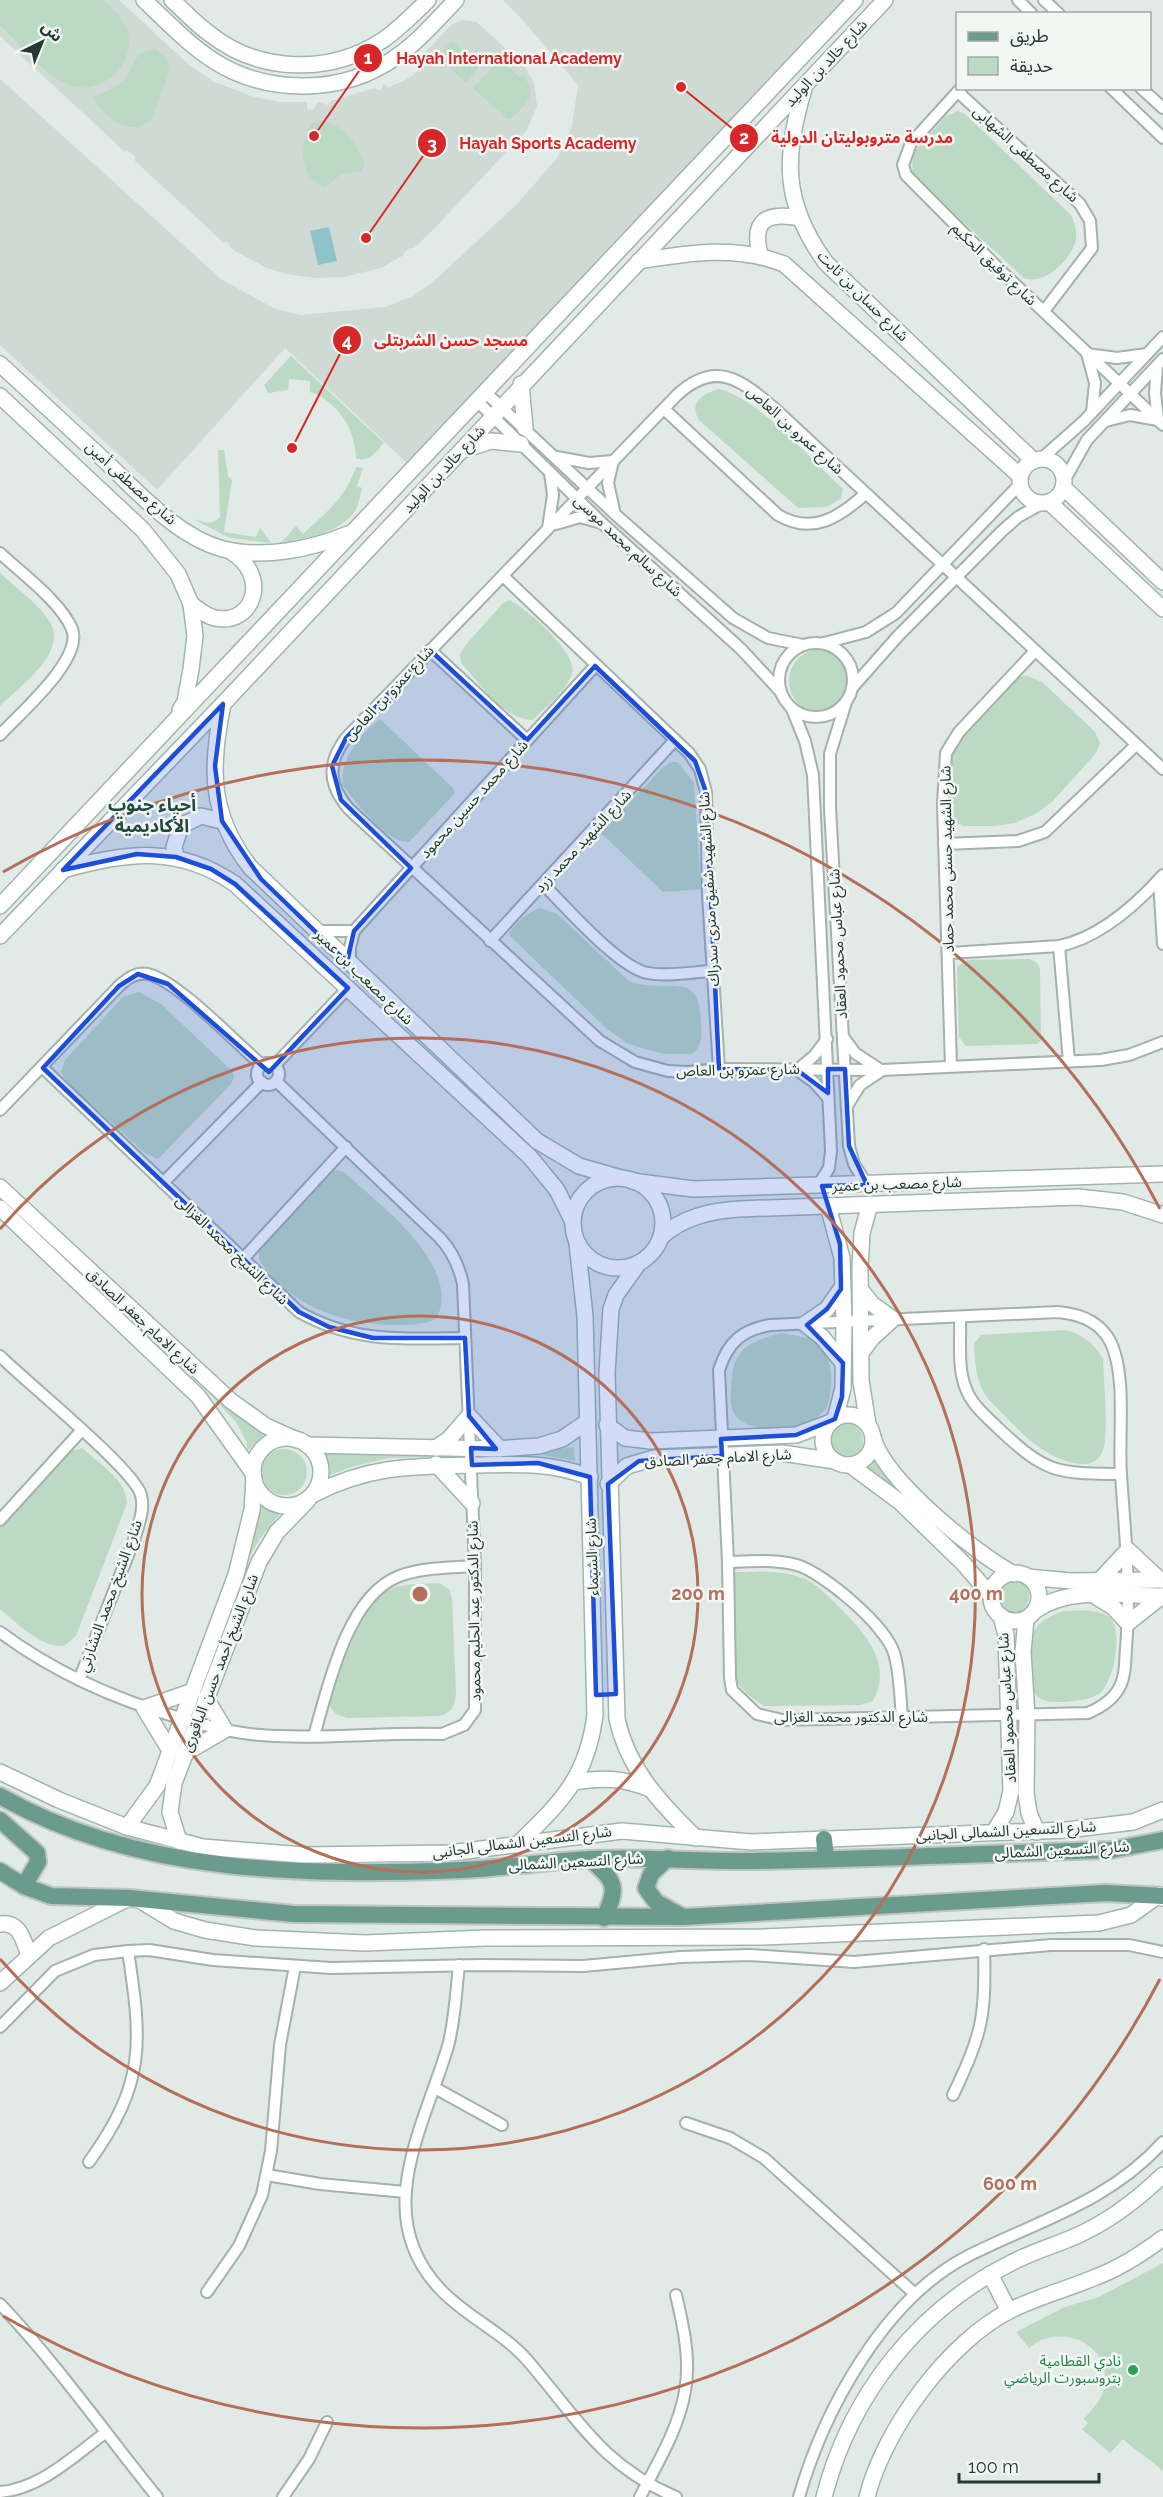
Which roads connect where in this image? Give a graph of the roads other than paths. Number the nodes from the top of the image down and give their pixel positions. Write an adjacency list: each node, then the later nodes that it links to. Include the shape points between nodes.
1 (172, 0): 2 (street, via 210,34 238,51 264,62 314,65 362,52 394,32)
2 (428, 0)
3 (456, 0): 8 (street, via 394,59 355,78 313,86 272,84 232,71 198,49)
4 (855, 0): 17 (street, شارع خالد بن الوليد)
5 (885, 0): 12 (street, شارع خالد بن الوليد)
6 (1018, 0): 9 (street)
7 (1043, 0): 10 (street); 11 (street)
8 (151, 2)
9 (1030, 12)
10 (1032, 12)
11 (1057, 12)
12 (805, 86): 19 (street, شارع خالد بن الوليد); 21 (street, شارع حسان بن ثابت, via 789,153 789,177)
13 (959, 90): 25 (street, شارع مصطفى الشهابى, via 1080,204 1090,221 1092,248); 25 (street, شارع توفيق الحكيم, via 911,144 903,165 906,175)
14 (1113, 90): 18 (street)
15 (1143, 90): 16 (street)
16 (1163, 108)
17 (736, 126): 19 (street, via 748,129); 20 (street, شارع خالد بن الوليد)
18 (1163, 138)
19 (754, 139): 22 (street, شارع خالد بن الوليد)
20 (663, 205): 22 (street, via 668,216); 35 (street, شارع خالد بن الوليد)
21 (800, 218): 23 (street, via 778,214 768,217 756,238); 45 (street, شارع حسان بن ثابت, via 826,263)
22 (678, 220): 24 (street, شارع خالد بن الوليد)
23 (760, 254): 24 (street, شارع حسان بن ثابت, via 707,251); 48 (street, شارع حسان بن ثابت, via 796,273)
24 (639, 261): 31 (street, شارع خالد بن الوليد)
25 (1044, 311): 27 (street, شارع توفيق الحكيم)
26 (1163, 337): 28 (street)
27 (1087, 354): 28 (street, via 1117,358); 32 (street, شارع توفيق الحكيم); 38 (street, via 1095,383)
28 (1147, 354): 32 (street)
29 (1160, 362): 33 (street); 40 (street, via 1155,393)
30 (0, 364): 58 (street, شارع مصطفى أمين, via 160,511 195,536)
31 (521, 384): 37 (street, شارع خالد بن الوليد); 41 (street)
32 (1120, 384): 33 (street, شارع توفيق الحكيم); 38 (street)
33 (1131, 395): 39 (street); 40 (street, شارع توفيق الحكيم)
34 (0, 396): 64 (street, شارع مصطفى أمين, via 151,539 178,574)
35 (480, 396): 37 (street, شارع سالم محمد موسى); 57 (street, شارع خالد بن الوليد)
36 (664, 409): 46 (street, شارع عمرو بن العاص); 51 (street, via 788,521 822,524 844,513); 51 (street, شارع عمرو بن العاص, via 695,380 723,376 740,381)
37 (497, 412): 41 (street, شارع سالم محمد موسى); 42 (street, شارع سالم محمد موسى); 43 (street, شارع خالد بن الوليد)
38 (1092, 413): 45 (street)
39 (1103, 422): 40 (street, via 1130,416); 49 (street, via 1079,451)
40 (1160, 422)
41 (525, 428): 44 (street, شارع سالم محمد موسى)
42 (521, 444): 43 (street, via 491,441); 47 (street, شارع سالم محمد موسى)
43 (463, 450): 74 (street, شارع خالد بن الوليد)
44 (554, 456): 46 (street, via 577,462); 50 (street, شارع سالم محمد موسى)
45 (1037, 460): 48 (street, via 1028,464); 49 (street, via 1057,465)
46 (613, 461): 50 (street, شارع عمرو بن العاص); 54 (street, via 608,483)
47 (550, 473): 52 (street, شارع سالم محمد موسى); 56 (street, via 553,495)
48 (1020, 480): 53 (street, via 1029,499); 60 (street)
49 (1064, 484): 53 (street, via 1060,493); 63 (street)
50 (587, 488): 52 (street, شارع عمرو بن العاص); 54 (street, شارع سالم محمد موسى)
51 (865, 494): 60 (street, شارع عمرو بن العاص)
52 (576, 499): 55 (street, شارع سالم محمد موسى); 56 (street, شارع عمرو بن العاص)
53 (1046, 502): 62 (street, via 1011,523); 65 (street)
54 (616, 515): 67 (street, شارع سالم محمد موسى, via 742,624 768,638)
55 (603, 524): 56 (street, via 569,518); 72 (street, شارع سالم محمد موسى, via 741,649)
56 (548, 529): 61 (street, شارع عمرو بن العاص)
57 (354, 531): 58 (street, شارع مصطفى أمين, via 296,549); 76 (street, شارع خالد بن الوليد)
58 (227, 550): 64 (street, via 248,564 253,574 255,586 247,607 227,618 215,618)
59 (0, 553): 77 (street, via 60,611 73,632 74,642 62,667)
60 (942, 566): 62 (street, شارع عمرو بن العاص); 66 (street, via 887,620 866,632)
61 (503, 576): 68 (street, شارع عمرو بن العاص); 70 (street, شارع الشهيد شفيق مترى سدراك)
62 (956, 578): 69 (street, شارع عمرو بن العاص); 71 (street)
63 (1163, 582)
64 (190, 604): 76 (street, شارع مصطفى أمين, via 195,636 192,669 185,702)
65 (1163, 609)
66 (824, 644): 67 (street); 71 (street, via 841,652 847,660)
67 (802, 645): 72 (street, via 785,658 780,668)
68 (430, 650): 78 (street); 85 (street, شارع عمرو بن العاص, via 346,738 332,766 333,783 341,800)
69 (1035, 651): 80 (street, شارع عمرو بن العاص); 83 (street, شارع الشهيد حسنى محمد حماد, via 949,745 943,776)
70 (595, 666): 78 (street, شارع محمد حسين محمود); 79 (street, شارع الشهيد شفيق مترى سدراك)
71 (852, 688): 73 (street)
72 (780, 691): 75 (street)
73 (846, 702): 75 (street, via 832,713 814,718); 100 (street, شارع عباس محمود العقاد, via 832,746 829,774)
74 (223, 704): 82 (street, شارع مصعب بن عمير, via 215,766); 86 (street, شارع خالد بن الوليد)
75 (792, 709): 101 (street, شارع عباس محمود العقاد, via 813,775)
76 (175, 718): 89 (street, شارع خالد بن الوليد)
77 (0, 735)
78 (527, 740): 85 (street, شارع محمد حسين محمود)
79 (675, 740): 88 (street, شارع الشهيد محمد زرد); 98 (street, شارع الشهيد شفيق مترى سدراك, via 695,761 706,792)
80 (1136, 745): 81 (street, شارع عمرو بن العاص); 83 (street, via 1045,832 1018,841)
81 (1163, 769)
82 (222, 821): 84 (street, via 212,816 190,819 176,836); 90 (street, شارع مصعب بن عمير, via 250,867)
83 (944, 844): 96 (street, شارع الشهيد حسنى محمد حماد)
84 (176, 857): 86 (street, شارع مصعب بن عمير, via 121,855); 99 (street, شارع مصعب بن عمير, via 210,869 235,884)
85 (411, 868): 91 (street, شارع محمد حسين محمود); 93 (street, شارع عمرو بن العاص)
86 (63, 870): 92 (street, شارع خالد بن الوليد)
87 (1161, 878): 94 (street); 95 (street, via 1098,930 1077,942)
88 (543, 885): 93 (street, شارع الشهيد محمد زرد); 98 (street, via 631,967 648,974)
89 (3, 899)
90 (316, 931): 91 (street); 97 (street, شارع مصعب بن عمير)
91 (354, 931): 97 (street)
92 (1, 933)
93 (490, 941): 108 (street, شارع عمرو بن العاص, via 616,1052 668,1071)
94 (1163, 944)
95 (1059, 946): 96 (street); 103 (street)
96 (950, 952): 106 (street, شارع الشهيد حسنى محمد حماد)
97 (350, 965): 120 (street, شارع مصعب بن عمير, via 537,1141 579,1166)
98 (712, 971): 108 (street, شارع الشهيد شفيق مترى سدراك)
99 (348, 988): 105 (street); 129 (street, شارع مصعب بن عمير, via 530,1157 554,1185)
100 (843, 1036): 110 (street, شارع عباس محمود العقاد); 112 (street, via 855,1053)
101 (827, 1039): 109 (street, شارع عباس محمود العقاد); 111 (street)
102 (1163, 1042): 103 (street, شارع عمرو بن العاص, via 1115,1058)
103 (1069, 1061): 106 (street, شارع عمرو بن العاص)
104 (262, 1065): 105 (street); 107 (street, via 174,988 158,978 138,974 119,986); 114 (street, via 258,1074)
105 (275, 1065): 113 (street, via 279,1073)
106 (951, 1066): 112 (street, شارع عمرو بن العاص)
107 (43, 1068): 117 (street); 121 (street, شارع الشيخ محمد الغزالى)
108 (719, 1069): 111 (street, شارع عمرو بن العاص)
109 (828, 1069): 110 (street, شارع عمرو بن العاص); 111 (street, شارع عمرو بن العاص); 115 (street, شارع عباس محمود العقاد)
110 (845, 1069): 112 (street, شارع عمرو بن العاص); 116 (street, شارع عباس محمود العقاد)
111 (797, 1070): 115 (street)
112 (882, 1070): 116 (street, via 860,1085)
113 (276, 1081): 114 (street); 118 (street, شارع الدكتور عبد الحليم محمود)
114 (262, 1082): 121 (street)
115 (828, 1098): 124 (street, شارع عباس محمود العقاد, via 831,1160)
116 (847, 1106): 122 (street, شارع عباس محمود العقاد, via 851,1155)
117 (0, 1110)
118 (346, 1147): 132 (street); 141 (street, شارع الدكتور عبد الحليم محمود, via 452,1251 463,1284)
119 (1163, 1174): 122 (street, شارع مصعب بن عمير)
120 (626, 1180): 124 (street, شارع مصعب بن عمير, via 693,1189); 129 (street, via 598,1183 588,1189); 130 (street, via 649,1191 660,1208)
121 (163, 1183): 132 (street, شارع الشيخ محمد الغزالى)
122 (867, 1185): 124 (street, شارع مصعب بن عمير)
123 (0, 1187): 152 (street, شارع الامام جعفر الصادق, via 224,1394 266,1426)
124 (817, 1187)
125 (870, 1204): 126 (street, شارع مصعب بن عمير); 128 (street, شارع مصعب بن عمير, via 1078,1197 1123,1202); 135 (street, via 860,1247)
126 (828, 1206): 130 (street, شارع مصعب بن عمير, via 720,1210 687,1220); 134 (street, via 840,1244)
127 (0, 1208): 161 (street, شارع الامام جعفر الصادق, via 198,1396)
128 (1163, 1215)
129 (572, 1220): 131 (street)
130 (661, 1237): 133 (street, via 656,1248)
131 (577, 1243): 133 (street, via 592,1261 603,1266 614,1269); 147 (street, شارع الشيماء, via 584,1297)
132 (242, 1260): 141 (street, شارع الشيخ محمد الغزالى, via 298,1312 329,1327 373,1338)
133 (638, 1264): 148 (street, شارع الشيماء, via 621,1284 611,1309)
134 (841, 1289): 138 (street); 140 (street, via 827,1309)
135 (861, 1290): 137 (street, via 878,1310); 139 (street)
136 (960, 1317): 137 (street, شارع الدكتور محمد الغزالى); 160 (street, via 962,1376 968,1395 980,1411 1027,1455 1049,1468); 160 (street, شارع الدكتور محمد الغزالى, via 1072,1314 1086,1318 1104,1332 1117,1362)
137 (893, 1319): 139 (street, شارع الدكتور محمد الغزالى); 142 (street)
138 (844, 1321): 139 (street, شارع الدكتور محمد الغزالى); 140 (street, شارع الدكتور محمد الغزالى); 144 (street)
139 (861, 1321): 142 (street)
140 (805, 1324): 144 (street, via 830,1345); 151 (street, شارع الدكتور محمد الغزالى, via 752,1328 735,1339 719,1370)
141 (465, 1338): 145 (street, شارع الدكتور عبد الحليم محمود)
142 (861, 1353): 150 (street, via 862,1400)
143 (1, 1359): 149 (street, شارع الشيخ محمد النشارتي)
144 (843, 1363): 146 (street, via 842,1397)
145 (469, 1416): 153 (street); 154 (street, شارع الدكتور عبد الحليم محمود); 155 (street)
146 (833, 1420): 150 (street, via 855,1416); 151 (street, شارع الامام جعفر الصادق, via 796,1435); 157 (street, via 823,1440 828,1454)
147 (587, 1422): 155 (street, شارع الامام جعفر الصادق, via 551,1444); 162 (street, شارع الشيماء)
148 (607, 1425): 151 (street, شارع الامام جعفر الصادق, via 620,1435 637,1440); 163 (street, شارع الشيماء)
149 (81, 1431): 166 (street); 179 (street, شارع الشيخ محمد النشارتي, via 132,1478 142,1506 134,1540)
150 (871, 1431): 157 (street, via 868,1456); 170 (street, via 877,1451 911,1490 976,1550)
151 (721, 1438): 156 (street, شارع الدكتور محمد الغزالى)
152 (302, 1442): 153 (street, شارع الامام جعفر الصادق); 161 (street, via 276,1440 267,1445 259,1453); 164 (street, via 320,1462 319,1484)
153 (436, 1448): 154 (street, شارع الامام جعفر الصادق)
154 (471, 1448): 155 (street, شارع الامام جعفر الصادق); 159 (street, شارع الدكتور عبد الحليم محمود)
155 (500, 1449)
156 (722, 1456): 157 (street, شارع الامام جعفر الصادق, via 794,1453); 163 (street, شارع الامام جعفر الصادق, via 639,1461 627,1466); 168 (street, شارع الدكتور محمد الغزالى)
157 (843, 1463): 174 (street, via 900,1502)
158 (436, 1464): 159 (street); 164 (street, via 378,1469 337,1482); 165 (street)
159 (472, 1465): 162 (street, via 538,1463); 165 (street, شارع الدكتور عبد الحليم محمود)
160 (1121, 1474): 167 (street, شارع الدكتور محمد الغزالى)
161 (253, 1476): 164 (street, via 265,1498 275,1504 286,1507); 181 (street, شارع الشيخ أحمد حسن الباقورى, via 252,1510 238,1567)
162 (590, 1477): 182 (street, شارع الشيماء)
163 (608, 1484): 180 (street, شارع الشيماء)
164 (311, 1497): 181 (street, شارع الشيخ أحمد حسن الباقورى, via 277,1532 259,1562)
165 (472, 1503): 169 (street, شارع الدكتور عبد الحليم محمود)
166 (0, 1520)
167 (1128, 1550): 171 (street); 172 (street, شارع الدكتور محمد الغزالى); 173 (street)
168 (728, 1562): 186 (street, via 799,1566 819,1576 875,1621 895,1654); 186 (street, شارع الدكتور محمد الغزالى, via 728,1667 732,1690 738,1698 768,1718)
169 (475, 1566): 189 (street, via 400,1575 368,1598 343,1649); 189 (street, شارع الدكتور عبد الحليم محمود, via 476,1698 470,1719 442,1734)
170 (1021, 1575): 171 (street); 174 (street, via 998,1581); 175 (street, via 1038,1592)
171 (1096, 1588): 172 (street); 175 (street, via 1056,1600); 177 (street)
172 (1128, 1588): 173 (street); 177 (street, شارع الدكتور محمد الغزالى)
173 (1162, 1588): 177 (street)
174 (992, 1597): 176 (street)
175 (1031, 1614): 176 (street, via 1013,1621); 185 (street, شارع عباس محمود العقاد, via 1023,1652)
176 (1001, 1616): 184 (street, شارع عباس محمود العقاد, via 1006,1635)
177 (1128, 1623): 185 (street, شارع الدكتور محمد الغزالى, via 1124,1672 1116,1694 1108,1702 1088,1713)
178 (0, 1632): 179 (street, شارع الدكتور عبد الحليم محمود)
179 (79, 1680): 183 (street, شارع الدكتور عبد الحليم محمود)
180 (616, 1694): 182 (street); 193 (street, شارع الشيماء, via 621,1737)
181 (199, 1695): 183 (street); 187 (street, شارع الشيخ أحمد حسن الباقورى); 188 (street)
182 (596, 1695): 192 (street, شارع الشيماء, via 589,1752)
183 (144, 1708): 187 (street, شارع الدكتور عبد الحليم محمود); 190 (street)
184 (1008, 1716): 185 (street, شارع الدكتور محمد الغزالى); 186 (street, شارع الدكتور محمد الغزالى); 198 (street, شارع عباس محمود العقاد, via 1011,1791 1006,1812)
185 (1027, 1716): 199 (street, شارع عباس محمود العقاد, via 1027,1803)
186 (902, 1717)
187 (189, 1721): 188 (street, شارع الدكتور عبد الحليم محمود); 190 (street, شارع الشيخ أحمد حسن الباقورى)
188 (225, 1730): 189 (street, شارع الدكتور عبد الحليم محمود); 190 (street)
189 (314, 1736)
190 (178, 1752): 197 (street, شارع الشيخ أحمد حسن الباقورى); 203 (street, شارع الشيخ أحمد حسن الباقورى, via 171,1797 172,1821)
191 (0, 1772): 197 (street, شارع التسعين الشمالى الجانبى)
192 (574, 1782): 193 (street, via 611,1778); 204 (street, شارع الشيماء)
193 (650, 1790): 200 (street, شارع الشيماء)
194 (0, 1796): 207 (main road, شارع التسعين الشمالى, via 39,1816 126,1845 184,1859 254,1869 463,1870)
195 (1163, 1810): 199 (street, شارع التسعين الشمالى الجانبى, via 1133,1822)
196 (0, 1820): 209 (main road, via 37,1853 38,1862)
197 (127, 1827): 203 (street, شارع التسعين الشمالى الجانبى)
198 (994, 1832): 199 (street, شارع التسعين الشمالى الجانبى); 201 (street, شارع التسعين الشمالى الجانبى)
199 (1038, 1832)
200 (696, 1838): 201 (street, شارع التسعين الشمالى الجانبى, via 751,1842); 204 (street, شارع التسعين الشمالى الجانبى, via 596,1832)
201 (824, 1839): 206 (main road)
202 (1163, 1840): 206 (main road, شارع التسعين الشمالى, via 1111,1850)
203 (180, 1841): 204 (street, شارع التسعين الشمالى الجانبى, via 304,1855 450,1853)
204 (517, 1845)
205 (668, 1858): 206 (main road, شارع التسعين الشمالى); 207 (main road, شارع التسعين الشمالى); 212 (main road, via 651,1874 646,1888 656,1902)
206 (826, 1858)
207 (590, 1859): 213 (main road, via 614,1887)
208 (0, 1870): 209 (main road)
209 (24, 1886): 211 (main road, via 51,1896)
210 (1162, 1896): 211 (street, via 1131,1915 1099,1923 763,1937 474,1938 365,1943 256,1938 205,1930 174,1921); 212 (main road, via 1105,1893)
211 (133, 1899): 213 (main road, via 294,1914); 218 (street, via 49,1938)
212 (683, 1917): 213 (main road)
213 (604, 1918)
214 (0, 1924): 218 (street, via 18,1929)
215 (984, 1949): 217 (street, via 1129,1945); 219 (street, via 854,1962 750,1955 583,1966); 224 (street, via 986,1993 982,2026)
216 (128, 1951): 220 (street); 222 (street, via 94,1955 55,1971); 228 (street, via 136,2012 137,2062 121,2112)
217 (1163, 1952)
218 (29, 1955): 221 (street)
219 (459, 1965): 220 (street); 223 (street, via 451,2034)
220 (295, 1966): 229 (street, via 280,2045)
221 (0, 1983)
222 (0, 2027)
223 (435, 2088): 226 (street); 231 (street, via 409,2167)
224 (953, 2095)
225 (686, 2123): 235 (street, via 730,2138 764,2158)
226 (502, 2125)
227 (1163, 2142): 235 (street, via 1137,2167 1094,2198 965,2258)
228 (89, 2162)
229 (267, 2175): 231 (street); 234 (street, via 250,2224)
230 (1163, 2175): 233 (street, via 1098,2225)
231 (405, 2192): 241 (street, via 409,2236 440,2289 516,2348 588,2436)
232 (1163, 2238): 238 (street, via 1098,2277)
233 (990, 2274): 238 (street); 248 (street, via 939,2310 890,2361 848,2429)
234 (207, 2292)
235 (915, 2294): 247 (street, via 853,2373 810,2464)
236 (675, 2295): 241 (street, via 685,2344 686,2390)
237 (0, 2304): 240 (street)
238 (1009, 2311): 249 (street, via 959,2347 921,2392 879,2463)
239 (327, 2422): 244 (street, via 309,2459)
240 (105, 2433): 242 (street, via 40,2480); 243 (street)
241 (647, 2483): 245 (street); 246 (street)
242 (0, 2492)
243 (157, 2497)
244 (283, 2497)
245 (640, 2497)
246 (676, 2497)
247 (799, 2497)
248 (824, 2497)
249 (867, 2497)

